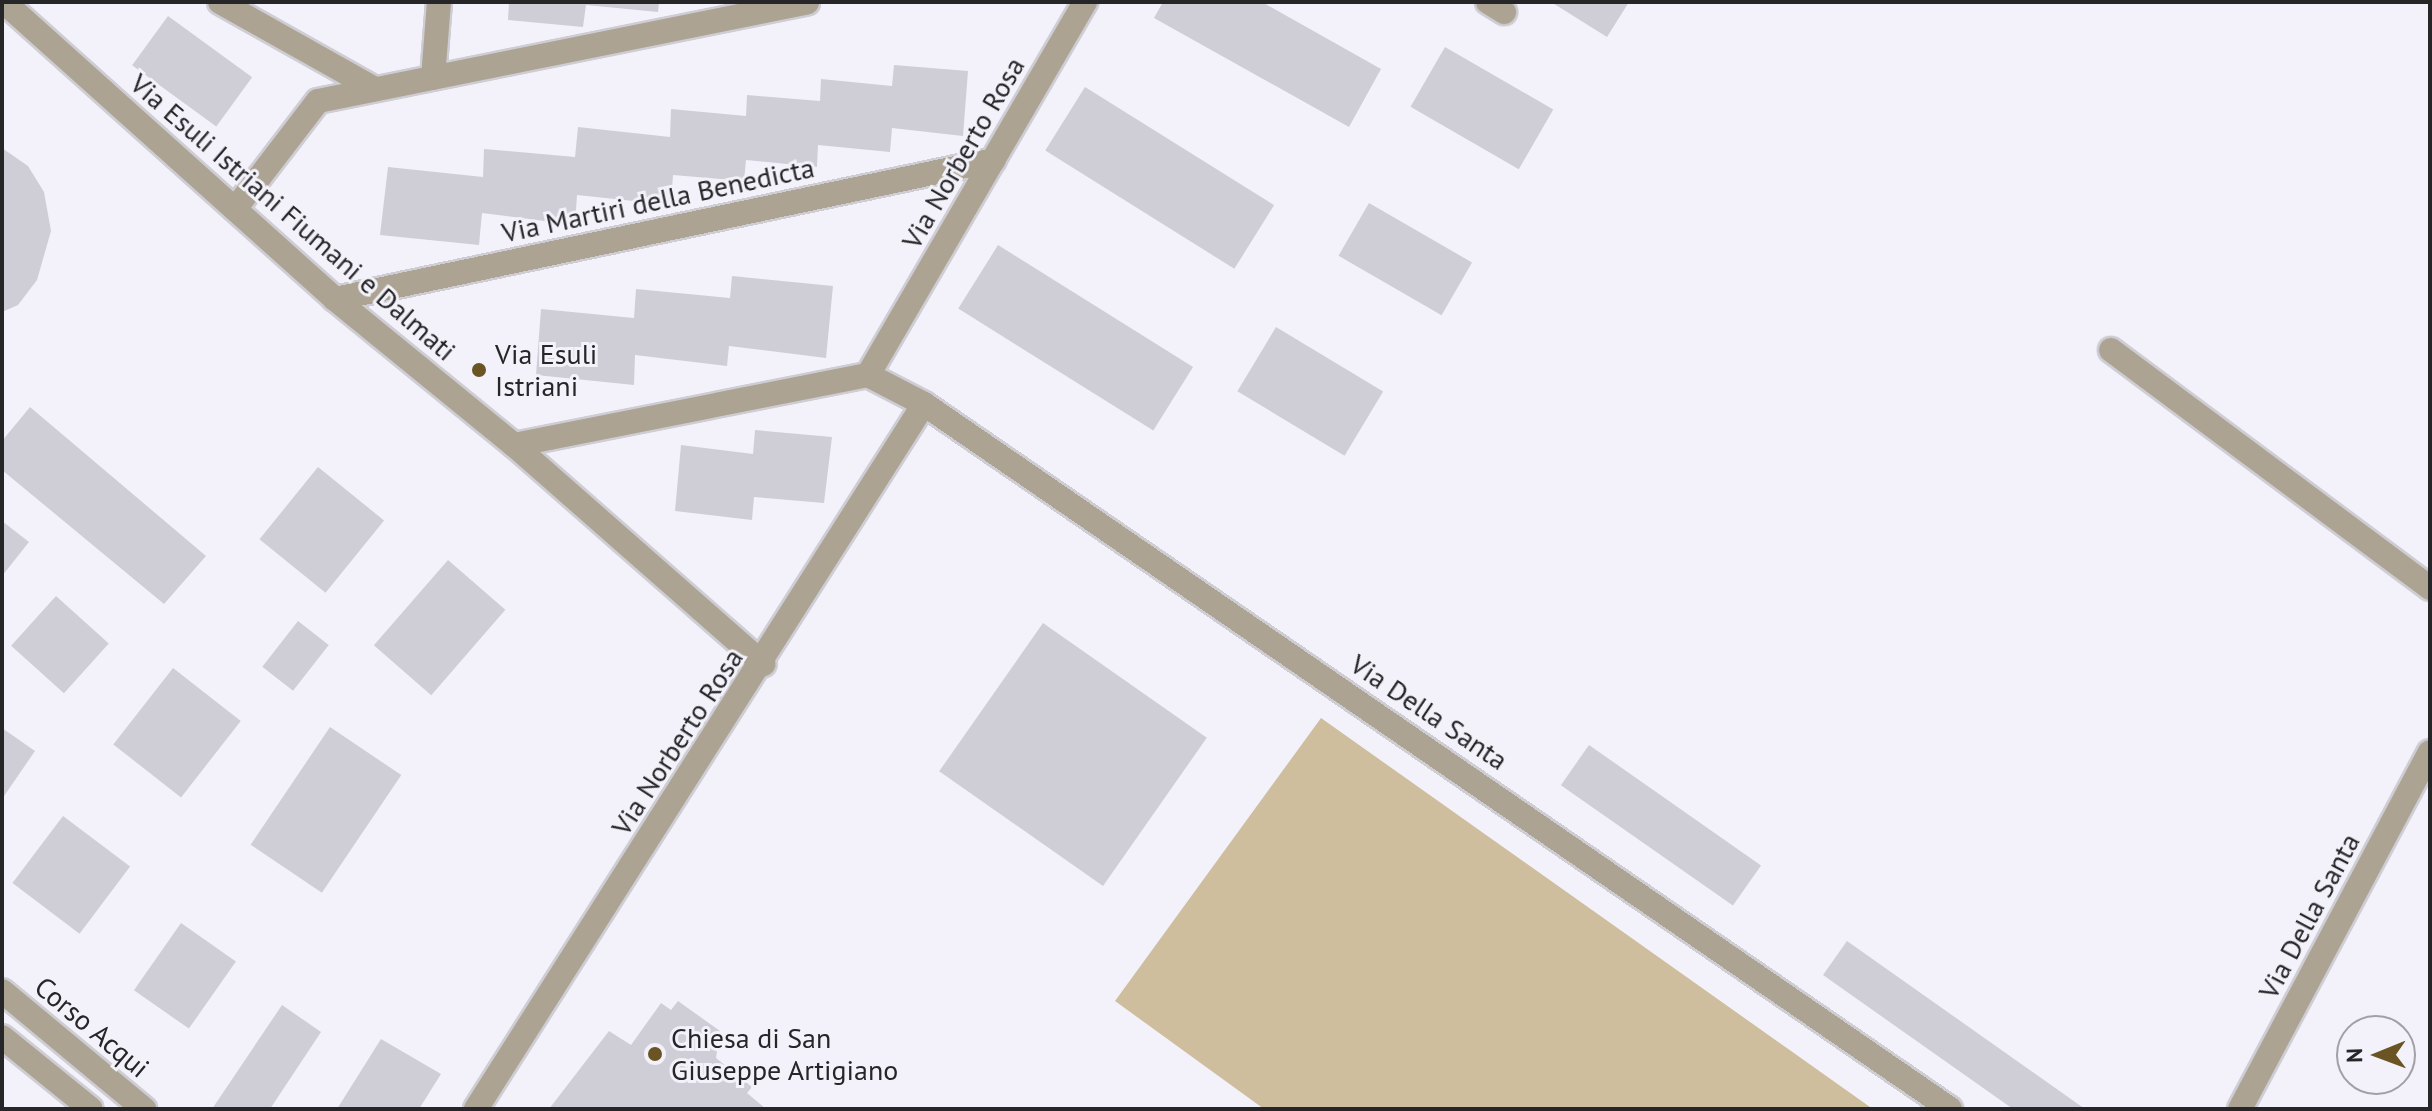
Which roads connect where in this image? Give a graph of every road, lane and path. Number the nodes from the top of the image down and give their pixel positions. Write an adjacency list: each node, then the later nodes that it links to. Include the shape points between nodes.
1 (4, 2): 9 (street, Via Esuli Istriani Fiumani e Dalmati)
2 (220, 2): 7 (street)
3 (439, 2): 6 (street)
4 (807, 2): 6 (street)
5 (1085, 2): 8 (street, Via Norberto Rosa)
6 (433, 78): 7 (street)
7 (375, 89): 9 (street, via 318,101)
8 (994, 160): 10 (street, Via Martiri della Benedicta); 12 (street, Via Norberto Rosa)
9 (235, 209): 10 (street, Via Esuli Istriani Fiumani e Dalmati)
10 (335, 299): 14 (street, Via Esuli Istriani Fiumani e Dalmati)
11 (2111, 350): 15 (street)
12 (868, 375): 13 (street, Via Della Santa); 14 (street)
13 (924, 404): 16 (street, Via Norberto Rosa); 23 (street, Via Della Santa)
14 (514, 445): 16 (street, Via Esuli Istriani Fiumani e Dalmati)
15 (2430, 588)
16 (763, 664): 22 (street, Via Norberto Rosa)
17 (2430, 752): 24 (street, Via Della Santa)
18 (2, 991): 21 (street, Corso Acqui)
19 (2, 1037): 20 (street)
20 (91, 1109)
21 (144, 1109)
22 (476, 1109)
23 (1950, 1109)
24 (2240, 1109)

